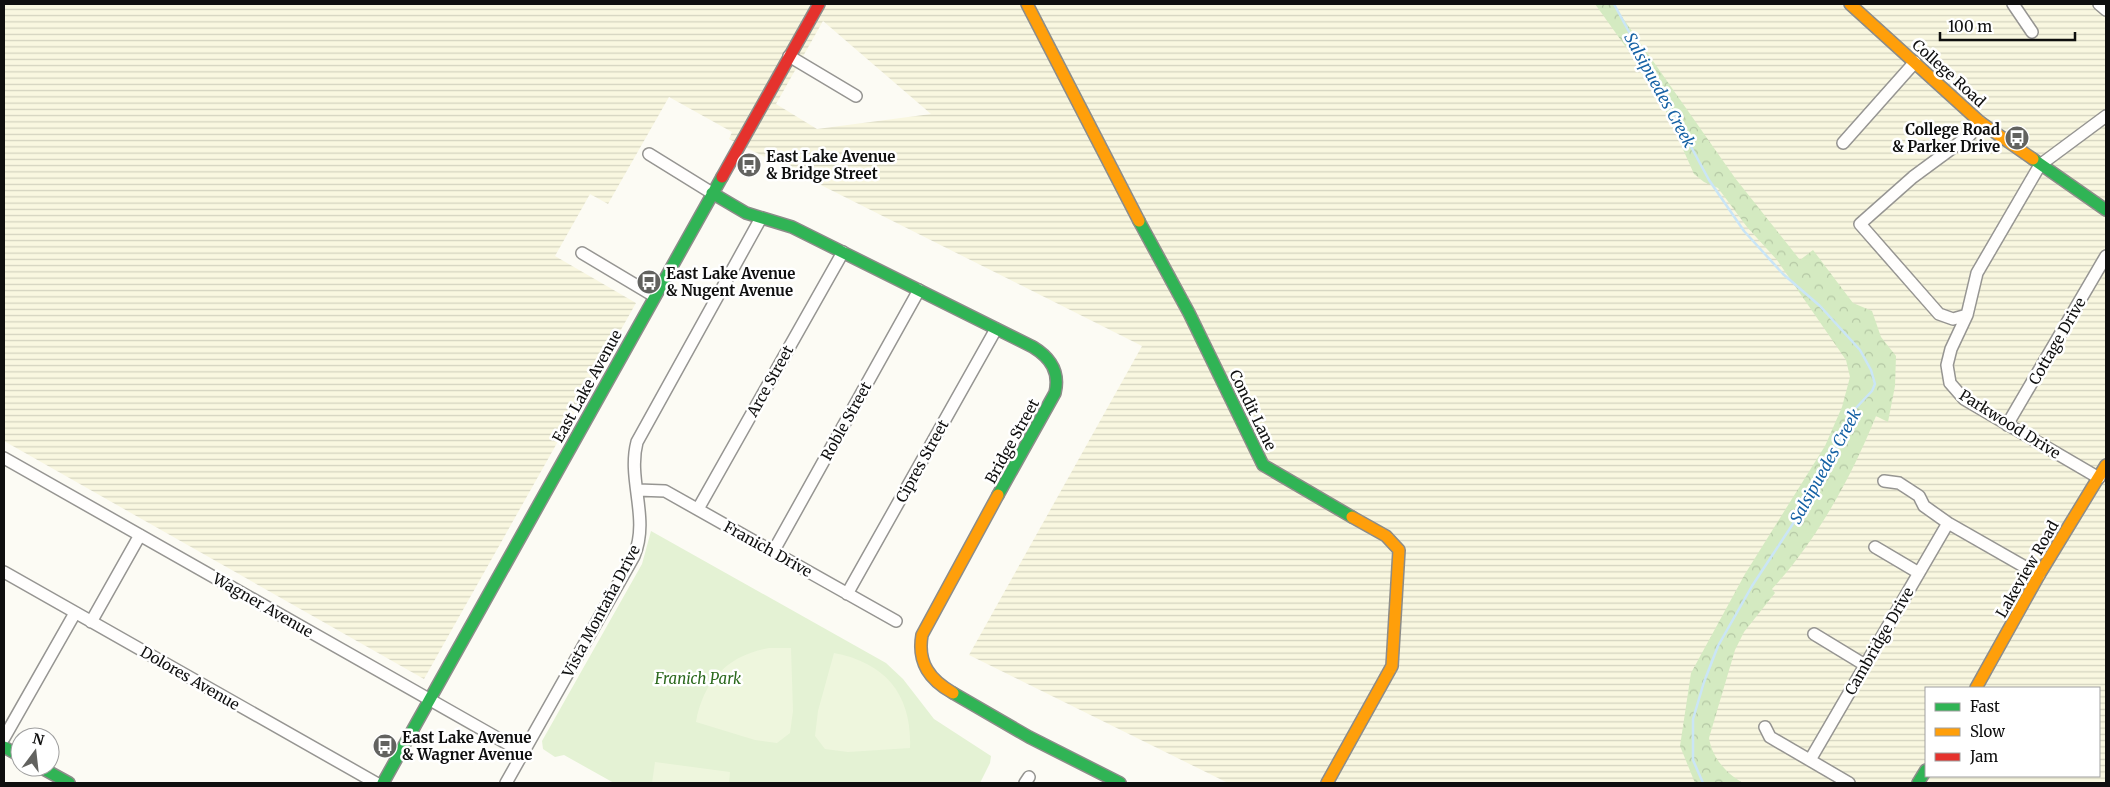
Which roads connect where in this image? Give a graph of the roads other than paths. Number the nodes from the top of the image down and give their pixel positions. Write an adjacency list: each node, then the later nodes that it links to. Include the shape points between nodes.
1 (819, 4): 8 (street, East Lake Avenue)
2 (1027, 4): 59 (street, Condit Lane, via 1189,313 1264,465 1386,536 1399,550 1392,666)
3 (1850, 4): 9 (street, College Road)
4 (2013, 4): 7 (street)
5 (2100, 4): 6 (street)
6 (2106, 10)
7 (2032, 32)
8 (789, 56): 10 (street); 16 (street, East Lake Avenue)
9 (1915, 62): 12 (street, College Road); 13 (street)
10 (856, 96)
11 (2106, 116): 15 (street)
12 (1980, 122): 15 (street, College Road); 24 (street, via 1970,135 1913,177 1860,224)
13 (1843, 143)
14 (649, 154): 16 (street)
15 (2040, 165): 17 (street, College Road); 25 (street, Parkwood Drive, via 1977,273)
16 (712, 193): 18 (street, Bridge Street, via 738,210); 23 (street, East Lake Avenue)
17 (2106, 210)
18 (761, 218): 19 (street, Bridge Street, via 792,227); 33 (street, Vista Montaña Drive, via 640,435 634,456)
19 (843, 252): 22 (street, Bridge Street); 34 (street, Arce Street)
20 (582, 253): 23 (street)
21 (2106, 256): 28 (street, Cottage Drive)
22 (920, 290): 26 (street, Bridge Street); 38 (street, Roble Street)
23 (654, 296): 49 (street, East Lake Avenue)
24 (1934, 309): 25 (street, via 1949,319); 27 (street, via 1952,331)
25 (1967, 315): 27 (street, Parkwood Drive)
26 (996, 329): 42 (street, Cipres Street); 58 (street, Bridge Street, via 1049,358 1056,374 1057,389 928,622 921,638 921,657 929,674 947,690 1029,737)
27 (1954, 343): 28 (street, Parkwood Drive, via 1947,372 1954,390)
28 (2007, 425): 31 (street, Parkwood Drive)
29 (4, 458): 36 (street, Wagner Avenue)
30 (2106, 465): 31 (street, Lakeview Road)
31 (2099, 478): 41 (street, Lakeview Road)
32 (1884, 481): 35 (street, via 1899,483 1919,496 1924,506)
33 (638, 490): 34 (street, Franich Drive, via 665,491); 52 (street, Vista Montaña Drive, via 641,524 636,550)
34 (698, 509): 38 (street, Franich Drive)
35 (1948, 523): 40 (street, Cambridge Drive); 41 (street)
36 (140, 535): 45 (street); 49 (street, Wagner Avenue)
37 (1875, 547): 40 (street)
38 (773, 552): 42 (street, Franich Drive)
39 (4, 572): 43 (street, Dolores Avenue)
40 (1919, 573): 47 (street, Cambridge Drive)
41 (2039, 575): 48 (street, Lakeview Road)
42 (848, 594): 44 (street, Franich Drive)
43 (75, 613): 45 (street, Dolores Avenue); 51 (street)
44 (896, 621)
45 (91, 622): 55 (street, Dolores Avenue)
46 (1814, 634): 47 (street)
47 (1865, 664): 53 (street, Cambridge Drive)
48 (1977, 687)
49 (430, 700): 52 (street, Wagner Avenue); 56 (street, East Lake Avenue)
50 (1765, 727): 53 (street, via 1770,737)
51 (4, 738)
52 (522, 752): 57 (street, Vista Montaña Drive)
53 (1810, 760): 60 (street)
54 (1925, 772): 61 (street)
55 (376, 783)
56 (383, 783)
57 (506, 783)
58 (1120, 783)
59 (1327, 783)
60 (1849, 783)
61 (1918, 783)

